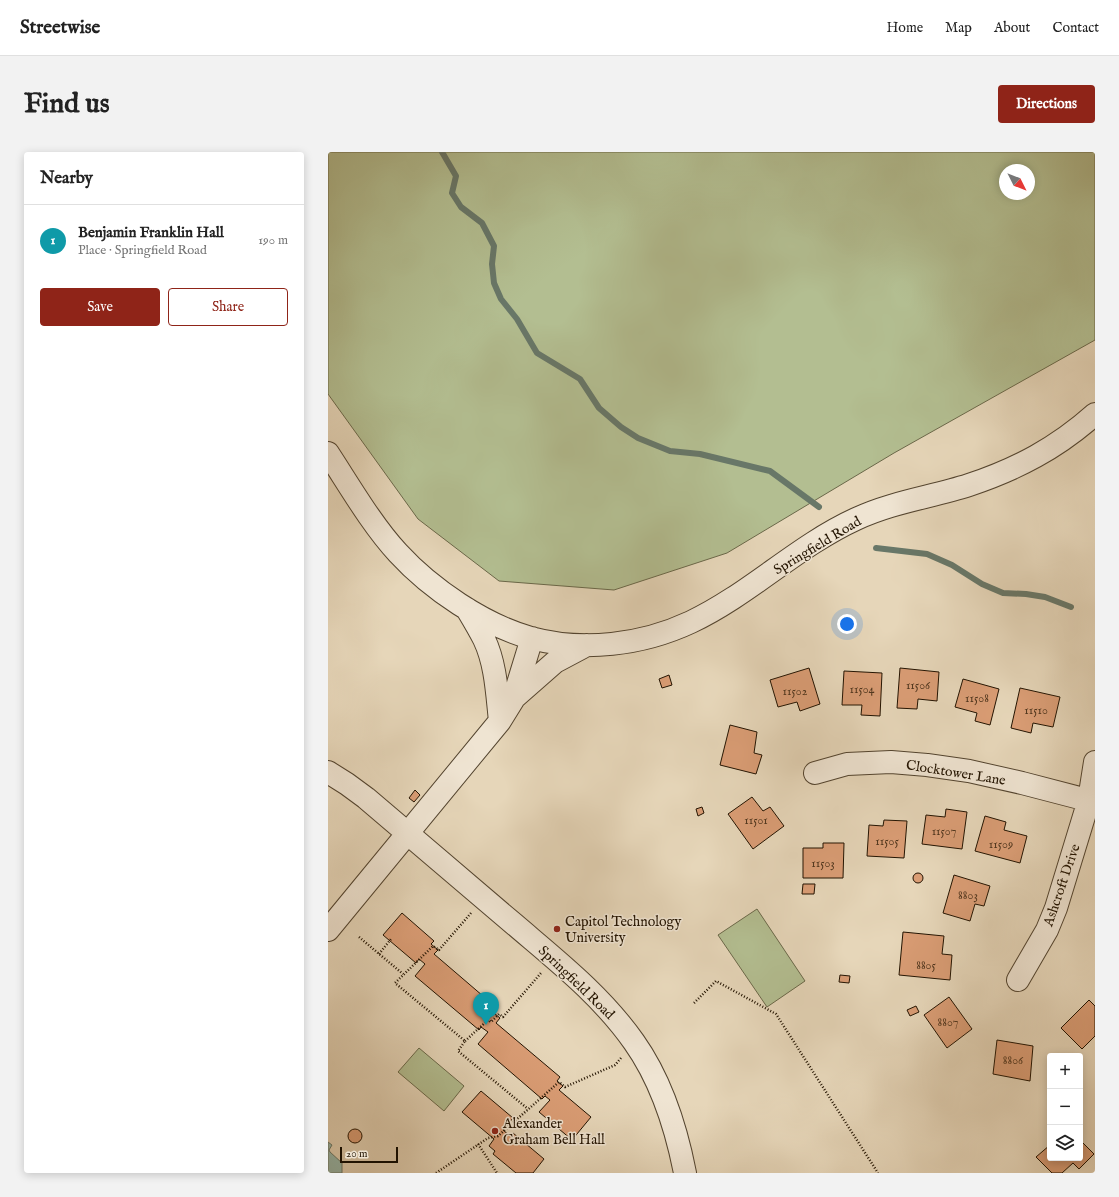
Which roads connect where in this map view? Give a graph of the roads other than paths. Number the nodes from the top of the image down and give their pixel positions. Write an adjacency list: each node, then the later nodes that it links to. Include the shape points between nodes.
1 (1095, 414): 5 (street, Springfield Road, via 1069,437 1022,464 968,485 886,507 857,518 808,546 743,592 690,623 647,638)
2 (328, 453): 3 (street, Springfield Road, via 397,552 426,580)
3 (467, 609): 4 (street, Springfield Road, via 512,632); 7 (street, via 484,639 494,669)
4 (532, 638): 5 (street, Springfield Road); 6 (street)
5 (587, 645): 6 (street, via 556,662)
6 (513, 700): 7 (street)
7 (500, 721): 12 (street)
8 (1095, 762): 11 (street, Ashcroft Drive)
9 (328, 772): 12 (street, Springfield Road, via 366,798)
10 (815, 773): 11 (street, Clocktower Lane, via 847,764 891,762 928,765 969,771)
11 (1092, 801): 14 (street, Ashcroft Drive, via 1051,919)
12 (408, 834): 13 (street); 15 (street, Springfield Road, via 585,986 635,1042 649,1066 672,1120)
13 (328, 930)
14 (1018, 980)
15 (685, 1173)

